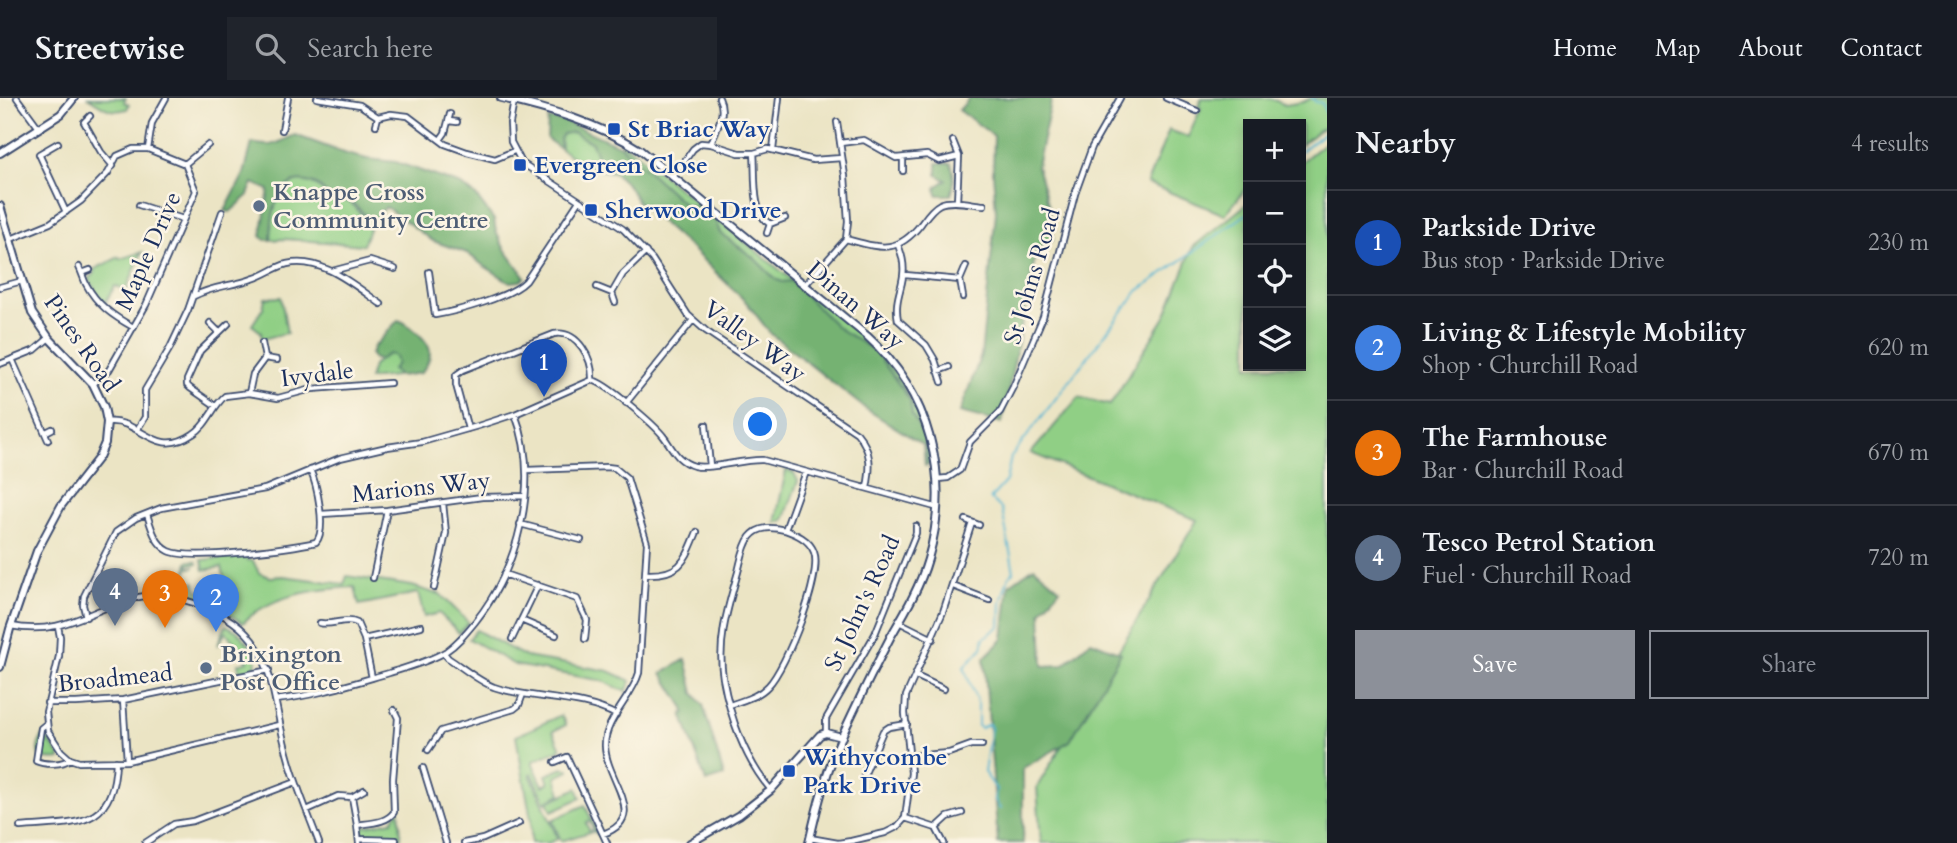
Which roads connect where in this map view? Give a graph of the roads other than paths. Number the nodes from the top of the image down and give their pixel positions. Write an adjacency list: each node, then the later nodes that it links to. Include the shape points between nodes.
1 (17, 98): 20 (street)
2 (74, 98): 20 (street)
3 (166, 98): 28 (street, via 152,123)
4 (288, 98): 21 (street)
5 (317, 98): 15 (street, via 360,105)
6 (501, 98): 11 (street, Dinan Way)
7 (719, 98): 26 (street, via 722,119)
8 (779, 98): 29 (street)
9 (1119, 98): 109 (street, St Johns Road, via 1085,166 1043,317 1013,387 1000,412 970,442 960,470)
10 (1166, 98): 12 (street)
11 (514, 101): 30 (street, via 509,131); 39 (street, Dinan Way, via 614,135)
12 (1197, 111)
13 (450, 114): 16 (street)
14 (90, 116): 37 (street, via 84,122)
15 (378, 117): 19 (street); 22 (street, via 408,116)
16 (449, 121): 17 (street); 22 (street)
17 (457, 122)
18 (837, 122): 24 (street)
19 (376, 125)
20 (39, 129): 31 (street)
21 (282, 130)
22 (440, 140): 30 (street, via 495,159)
23 (953, 141): 33 (street)
24 (840, 143): 34 (street); 35 (street, via 864,140 889,156)
25 (58, 144): 45 (street, via 39,153)
26 (711, 144): 32 (street, via 732,152); 39 (street, via 698,145)
27 (208, 145): 36 (street)
28 (148, 149): 36 (street, Maple Drive); 37 (street, via 117,156)
29 (773, 150): 32 (street); 34 (street, via 813,160)
30 (513, 151): 40 (street, Valley Way, via 530,170)
31 (0, 153)
32 (754, 153): 49 (street, via 757,207 763,220)
33 (959, 156): 35 (street, via 939,161 927,155); 41 (street)
34 (842, 158): 52 (street)
35 (903, 158): 38 (street)
36 (185, 164): 48 (street, Maple Drive, via 196,191)
37 (113, 166): 45 (street)
38 (903, 171)
39 (673, 177): 65 (street, Dinan Way)
40 (579, 201): 54 (street, Valley Way, via 623,229); 73 (street, via 523,284 479,304)
41 (957, 202): 43 (street); 53 (street, via 937,205)
42 (139, 205): 48 (street)
43 (985, 205)
44 (0, 206): 51 (street, Pines Road)
45 (66, 212): 51 (street)
46 (222, 212): 69 (street)
47 (785, 218): 49 (street)
48 (183, 219): 78 (street, Maple Drive)
49 (770, 223): 50 (street)
50 (767, 233)
51 (11, 239): 64 (street, Pines Road)
52 (846, 239): 53 (street, via 881,247); 65 (street)
53 (898, 245): 62 (street)
54 (646, 252): 68 (street, via 623,274); 74 (street, Valley Way)
55 (966, 266): 63 (street)
56 (79, 267): 61 (street)
57 (395, 268): 59 (street, via 370,261)
58 (90, 270): 61 (street)
59 (332, 271): 69 (street, via 296,262); 72 (street)
60 (429, 272): 73 (street)
61 (82, 273): 78 (street, via 99,304)
62 (905, 275): 63 (street); 87 (street, via 898,320 926,345)
63 (960, 280): 70 (street)
64 (22, 281): 66 (street); 80 (street, Pines Road, via 32,313)
65 (805, 285): 109 (street, Dinan Way, via 901,371 928,430)
66 (0, 287)
67 (597, 287): 68 (street)
68 (612, 293): 71 (street)
69 (193, 297): 102 (street, via 145,390 145,417)
70 (963, 297)
71 (615, 302)
72 (381, 304)
73 (435, 315): 77 (street)
74 (693, 320): 95 (street); 110 (street, Valley Way, via 857,433 869,451)
75 (210, 323): 79 (street)
76 (228, 324): 79 (street)
77 (437, 324)
78 (133, 327): 91 (street, Maple Drive, via 109,370)
79 (218, 331): 92 (street, via 193,362)
80 (49, 338): 83 (street, via 35,350); 91 (street, Pines Road)
81 (262, 343): 82 (street, Ivydale)
82 (265, 358): 84 (street, Ivydale); 94 (street, Ivydale, via 253,374)
83 (12, 359): 85 (street); 103 (street)
84 (277, 360)
85 (0, 364)
86 (949, 368): 87 (street)
87 (938, 372): 89 (street)
88 (592, 380): 95 (street); 97 (street); 101 (street, via 592,365 572,336 554,334 457,375)
89 (942, 382)
90 (390, 383): 94 (street, Ivydale, via 312,389 278,398)
91 (93, 384): 98 (street, Pines Road)
92 (187, 385): 93 (street); 96 (street)
93 (177, 387)
94 (249, 393): 96 (street, Ivydale, via 225,396)
95 (626, 403): 105 (street, via 681,459)
96 (216, 406): 102 (street, Ivydale, via 199,429 181,441 157,441)
97 (515, 414): 101 (street); 107 (street)
98 (107, 422): 102 (street, Ivydale, via 122,422); 136 (street, via 99,457 61,506 37,551)
99 (706, 425): 105 (street)
100 (52, 429): 103 (street)
101 (468, 429): 106 (street, via 373,450)
102 (137, 430)
103 (46, 432): 104 (street)
104 (48, 440)
105 (710, 466): 108 (street, via 764,460)
106 (310, 470): 115 (street, via 265,489); 116 (street)
107 (527, 470): 111 (street); 126 (street, via 607,467 625,475 647,543)
108 (806, 472): 110 (street); 122 (street)
109 (937, 479): 113 (street, Dinan Way)
110 (867, 488): 113 (street)
111 (525, 496): 112 (street, Marions Way); 119 (street)
112 (443, 503): 114 (street, Marions Way); 130 (street, via 446,533)
113 (935, 507): 134 (street, Dinan Way, via 928,559)
114 (387, 510): 116 (street, Marions Way); 127 (street)
115 (147, 514): 116 (street, via 161,545 183,555 316,542 321,535); 132 (street, via 116,532 84,596)
116 (321, 514)
117 (966, 520): 118 (street)
118 (972, 523): 121 (street); 129 (street)
119 (520, 524): 124 (street); 125 (street)
120 (916, 526): 162 (street, St John's Road, via 875,634 826,719)
121 (979, 526)
122 (785, 530): 156 (street, via 765,528 746,544 723,627 723,675); 156 (street, via 813,550 816,566 807,600 788,654 767,688)
123 (697, 531): 126 (street, via 677,569)
124 (581, 540)
125 (504, 574): 128 (street); 144 (street, via 481,614)
126 (647, 574): 158 (street, via 639,673)
127 (373, 578)
128 (538, 585): 133 (street); 142 (street, via 577,599 587,620)
129 (953, 586): 131 (street); 143 (street)
130 (434, 588)
131 (989, 600)
132 (86, 617): 137 (street); 146 (street, via 144,596 191,602 222,614 244,631)
133 (521, 620): 139 (street); 141 (street)
134 (899, 622): 143 (street); 163 (street, Dinan Way)
135 (320, 623): 140 (street, via 354,621)
136 (11, 626): 137 (street); 145 (street)
137 (58, 626): 155 (street, via 59,656)
138 (421, 626): 140 (street)
139 (556, 635)
140 (364, 639): 148 (street)
141 (512, 639)
142 (585, 639)
143 (933, 639): 147 (street)
144 (444, 653): 148 (street); 152 (street, via 490,686)
145 (0, 667)
146 (269, 670): 153 (street, Broadmead); 154 (street)
147 (916, 676): 149 (street); 160 (street, via 906,696)
148 (372, 678): 154 (street, via 310,696)
149 (937, 687): 150 (street); 151 (street)
150 (944, 690)
151 (934, 693)
152 (523, 694): 158 (street, via 588,705); 165 (street, via 514,709 441,731)
153 (123, 700): 155 (street, Broadmead); 169 (street)
154 (275, 700): 161 (street)
155 (47, 702): 159 (street)
156 (730, 705): 175 (street, via 748,753)
157 (394, 710): 181 (street, via 398,718 394,812 384,820)
158 (616, 715): 184 (street, via 605,750 626,812 622,822)
159 (47, 724): 167 (street); 167 (street, via 41,728 36,761 65,763)
160 (907, 724): 166 (street); 172 (street, via 883,731)
161 (279, 726): 169 (street); 173 (street)
162 (826, 733): 163 (street); 175 (street, St John's Road, via 816,738)
163 (842, 737): 188 (street, Dinan Way)
164 (982, 745): 166 (street)
165 (428, 750)
166 (910, 755): 179 (street)
167 (70, 759): 168 (street)
168 (116, 761): 169 (street); 182 (street, via 111,796 101,811 81,821)
169 (127, 761)
170 (555, 762): 184 (street, via 567,757)
171 (423, 768): 192 (street)
172 (863, 778)
173 (296, 782): 177 (street); 190 (street, via 174,824)
174 (364, 790): 176 (street)
175 (771, 790): 187 (street, St John's Road)
176 (352, 797): 177 (street, via 338,796); 181 (street)
177 (307, 810): 191 (street)
178 (962, 813): 183 (street, via 947,817)
179 (905, 818): 183 (street); 189 (street, via 897,827)
180 (519, 823): 193 (street)
181 (357, 825): 186 (street)
182 (20, 827)
183 (936, 828): 196 (street)
184 (603, 834): 194 (street)
185 (396, 840): 186 (street)
186 (359, 841)
187 (701, 841): 195 (street, St John's Road)
188 (809, 841): 189 (street)
189 (862, 841)
190 (145, 843)
191 (319, 843)
192 (446, 843)
193 (464, 843)
194 (607, 843)
195 (690, 843)
196 (944, 843)

